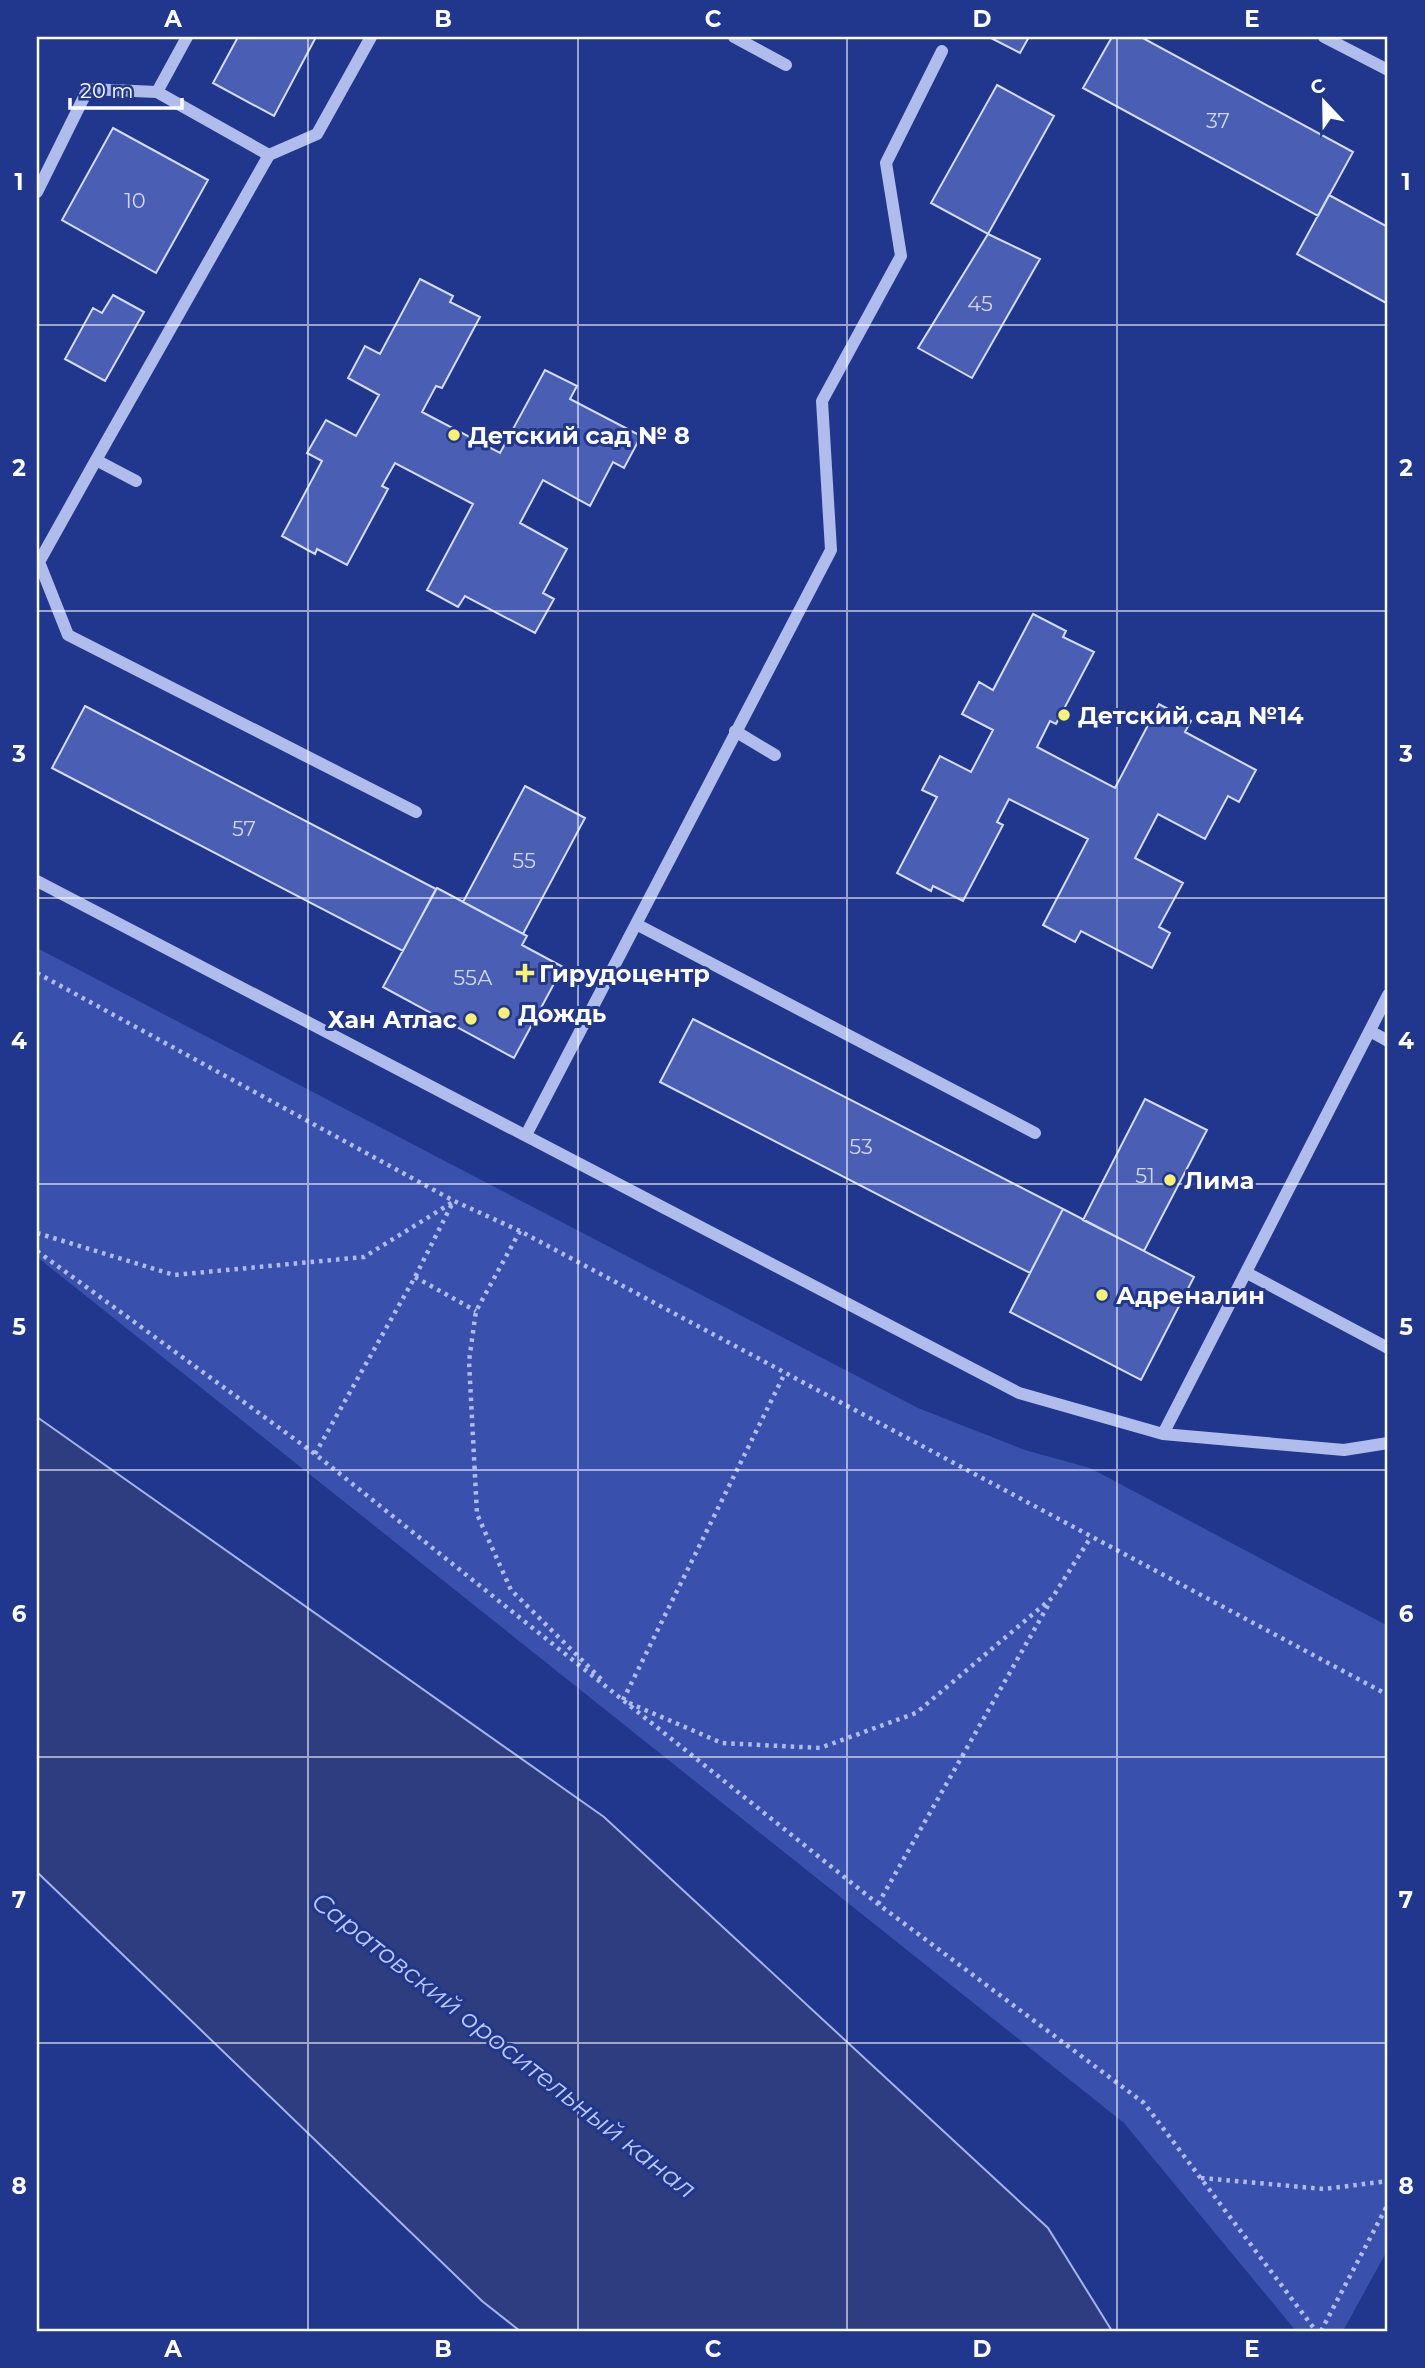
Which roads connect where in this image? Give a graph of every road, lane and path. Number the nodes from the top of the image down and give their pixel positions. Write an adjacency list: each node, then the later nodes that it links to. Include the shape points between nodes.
1 (187, 37): 8 (street)
2 (371, 37): 9 (street, via 317,134)
3 (734, 37): 6 (street)
4 (1324, 37): 7 (street)
5 (942, 51): 14 (street, via 886,163 901,256 822,401 831,550)
6 (786, 65)
7 (1388, 70)
8 (157, 93): 9 (street); 10 (street, via 88,89)
9 (269, 155): 11 (street)
10 (37, 192)
11 (96, 460): 12 (street); 13 (street)
12 (136, 481)
13 (38, 561): 16 (street, via 68,635)
14 (735, 731): 15 (street); 18 (street)
15 (775, 755)
16 (416, 812)
17 (37, 881): 24 (street)
18 (636, 924): 23 (street); 24 (street)
19 (37, 973): 25 (path)
20 (1388, 995): 21 (street)
21 (1370, 1031): 22 (street); 29 (street)
22 (1388, 1041)
23 (1035, 1133)
24 (526, 1135): 34 (street, via 1019,1393)
25 (454, 1201): 26 (path); 27 (path, via 364,1257 174,1275); 30 (path)
26 (520, 1231): 31 (path); 33 (path)
27 (37, 1233)
28 (37, 1251): 36 (path)
29 (1247, 1273): 32 (street); 34 (street)
30 (415, 1277): 31 (path); 36 (path)
31 (476, 1311): 40 (path, via 469,1361 477,1514 511,1590)
32 (1388, 1348)
33 (785, 1373): 37 (path); 40 (path)
34 (1163, 1434): 35 (street, via 1344,1451)
35 (1388, 1443)
36 (315, 1454): 40 (path)
37 (1091, 1537): 38 (path); 39 (path)
38 (1052, 1598): 40 (path, via 916,1713 820,1748 722,1743); 41 (path)
39 (1388, 1695)
40 (623, 1700): 41 (path)
41 (878, 1904): 42 (path, via 1144,2103)
42 (1201, 2178): 43 (path, via 1324,2189); 45 (path)
43 (1388, 2181)
44 (1388, 2204): 45 (path)
45 (1318, 2331)

